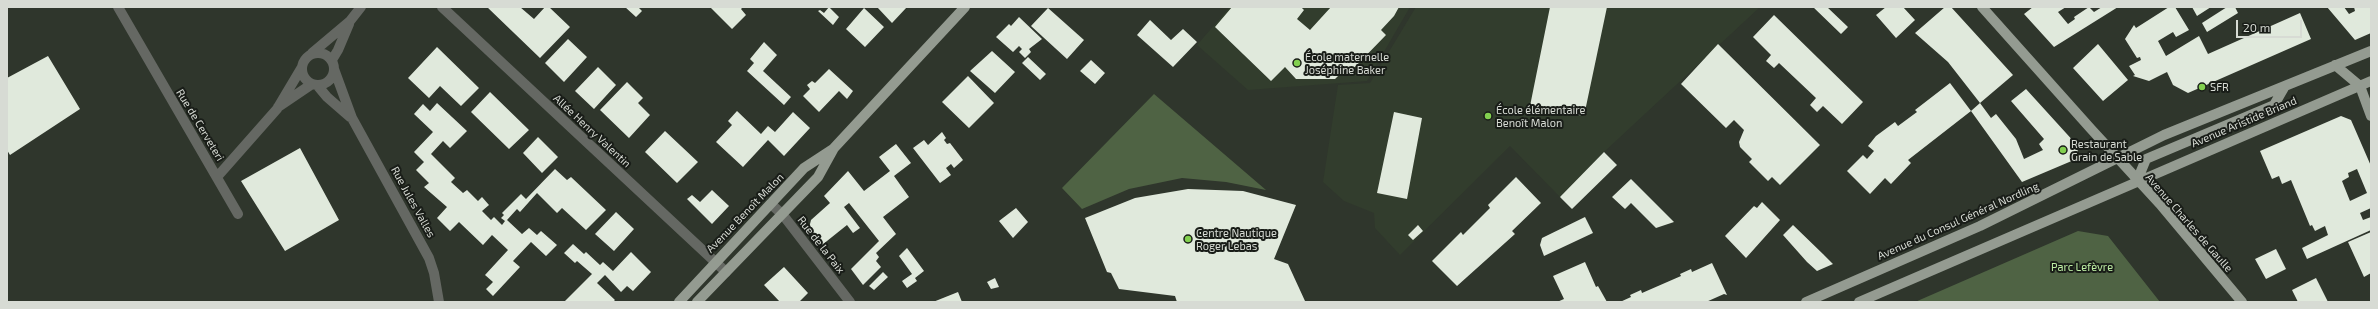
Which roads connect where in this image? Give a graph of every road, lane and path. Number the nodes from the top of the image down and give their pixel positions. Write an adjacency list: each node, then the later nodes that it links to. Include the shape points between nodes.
1 (118, 7): 21 (street, Rue de Cerveteri)
2 (361, 7): 6 (street)
3 (442, 7): 26 (street, Allée Henry Valentin)
4 (965, 7): 19 (main road, Avenue Benoît Malon)
5 (1982, 7): 20 (main road, Avenue Charles de Gaulle)
6 (350, 21): 8 (street); 9 (street)
7 (2371, 51): 10 (main road, Avenue Aristide Briand)
8 (312, 54): 9 (street, via 321,53); 11 (street, via 305,59)
9 (333, 64): 13 (street, via 332,77 327,82); 18 (street, Rue Jules Valles)
10 (2335, 65): 14 (main road, Avenue Aristide Briand); 15 (main road)
11 (302, 67): 13 (street, via 303,75); 16 (street, Rue de Cerveteri)
12 (2371, 81): 15 (main road, Avenue Aristide Briand)
13 (314, 85): 16 (street, Rue de Cerveteri); 18 (street, Rue Jules Valles)
14 (2285, 86): 20 (main road, Avenue Aristide Briand, via 2164,135); 22 (main road, via 2274,105 2146,159)
15 (2360, 86): 17 (main road); 22 (main road, Avenue Aristide Briand)
16 (276, 109): 21 (street, Rue de Cerveteri)
17 (2371, 116)
18 (352, 118): 28 (street, Rue Jules Valles, via 429,258)
19 (834, 148): 23 (main road, Avenue Benoît Malon, via 804,168); 25 (main road, Avenue Benoît Malon, via 818,176)
20 (2118, 159): 22 (main road, Avenue Charles de Gaulle); 32 (main road, Avenue du Consul Général Nordling, via 1980,226)
21 (217, 177): 24 (street)
22 (2137, 180): 33 (main road); 34 (main road, Avenue Charles de Gaulle)
23 (771, 204): 25 (street, Rue de la Paix); 26 (main road, Avenue Benoît Malon)
24 (238, 214)
25 (783, 216): 27 (main road, Avenue Benoît Malon); 31 (street, Rue de la Paix)
26 (715, 262): 27 (street, Allée Henry Valentin); 29 (main road, Avenue Benoît Malon)
27 (726, 272): 30 (main road, Avenue Benoît Malon)
28 (439, 302)
29 (679, 302)
30 (697, 302)
31 (850, 302)
32 (1806, 302)
33 (1859, 302)
34 (2242, 302)

